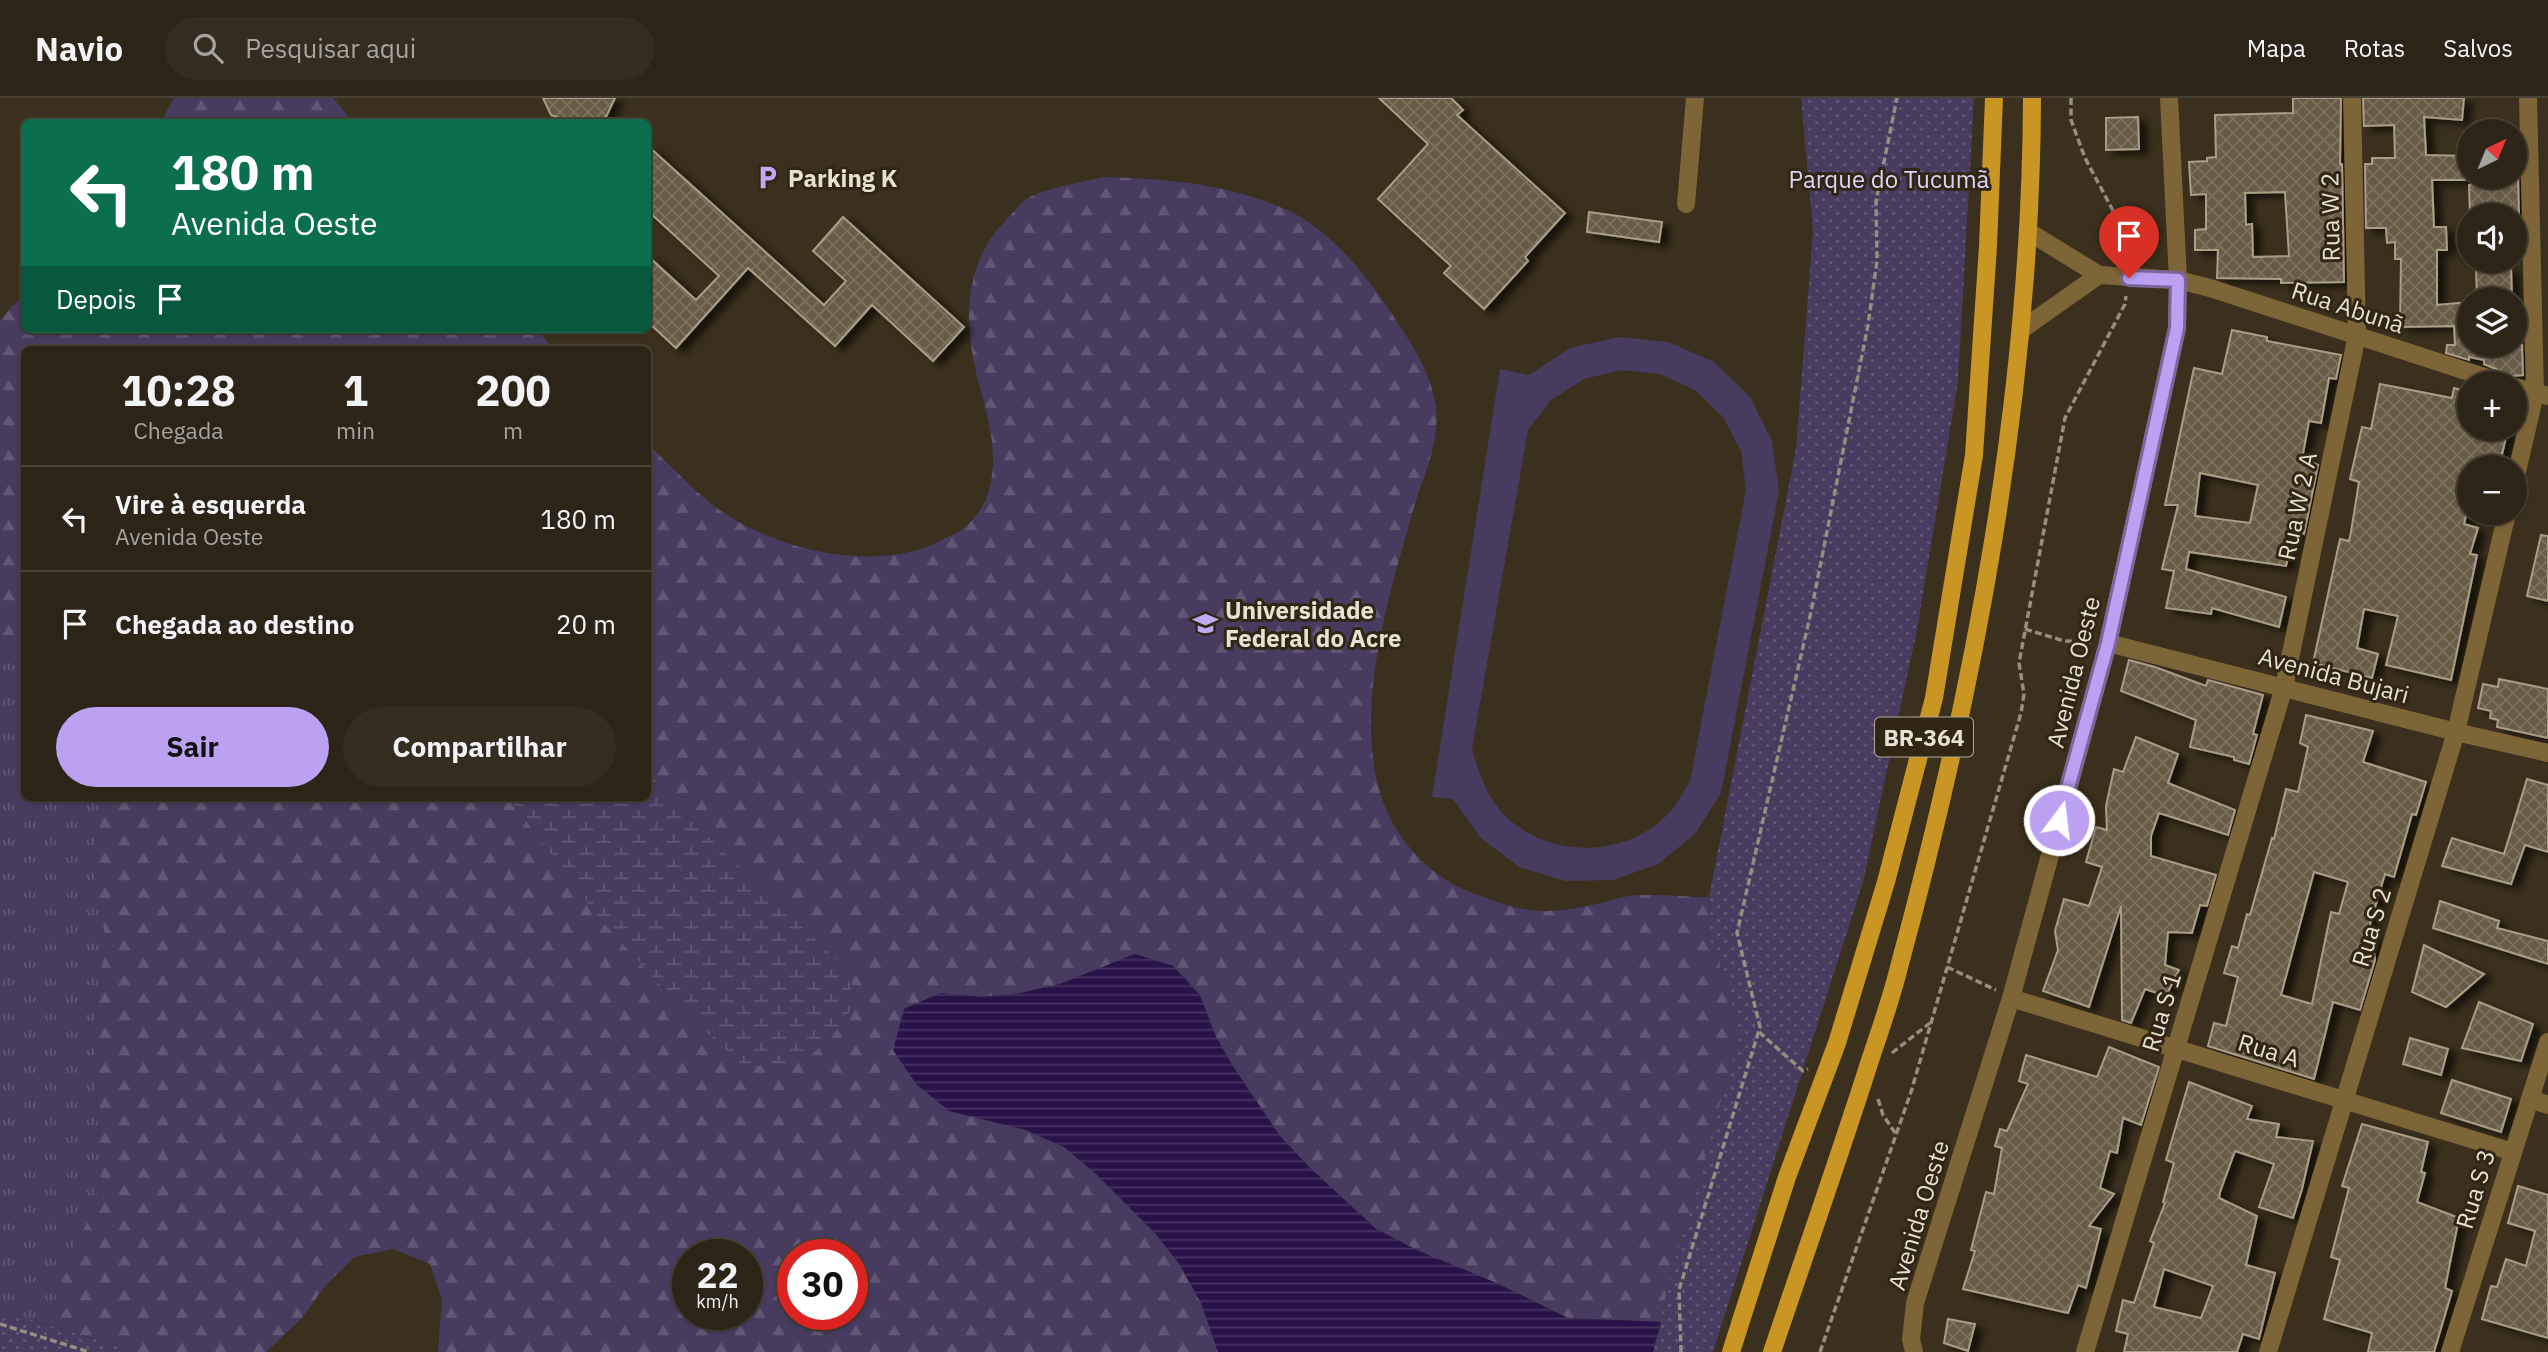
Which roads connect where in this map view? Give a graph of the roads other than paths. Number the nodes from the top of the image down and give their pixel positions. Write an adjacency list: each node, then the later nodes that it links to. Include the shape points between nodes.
1 (1695, 98): 7 (street)
2 (1994, 98): 28 (main road, BR-364, via 1974,455 1934,698 1841,1031 1787,1177)
3 (2032, 98): 8 (main road, BR-364)
4 (2169, 98): 10 (street, Avenida Oeste)
5 (2352, 98): 12 (street, Rua W 2)
6 (2528, 98): 14 (street)
7 (1686, 204)
8 (2029, 232): 9 (street); 11 (main road, BR-364)
9 (2099, 275): 10 (street); 11 (street)
10 (2178, 280): 12 (street, Rua Abunã); 17 (street, Avenida Oeste, via 2177,328)
11 (2021, 330): 29 (main road, BR-364, via 2002,489 1948,771 1898,974)
12 (2357, 335): 13 (street, Rua Abunã); 18 (street, Rua W 2 A)
13 (2466, 371)
14 (2542, 395): 15 (street)
15 (2523, 455)
16 (2504, 525): 19 (street, Rua S 2)
17 (2108, 643): 18 (street, Avenida Bujari); 21 (street, Avenida Oeste)
18 (2284, 687): 19 (street, Avenida Bujari); 23 (street, Rua S 1)
19 (2456, 732): 20 (street, Avenida Bujari); 24 (street, Rua S 2)
20 (2548, 753)
21 (2011, 998): 23 (street, Rua A); 30 (street, Avenida Oeste, via 1915,1303)
22 (2548, 1042): 25 (street, Rua S 3)
23 (2176, 1047): 24 (street, Rua A); 31 (street, Rua S 1)
24 (2344, 1099): 27 (street, Rua A); 32 (street, Rua S 2)
25 (2530, 1099): 26 (street); 27 (street, Rua S 3)
26 (2548, 1105)
27 (2512, 1152): 33 (street, Rua S 3)
28 (1731, 1352)
29 (1772, 1352)
30 (1914, 1352)
31 (2085, 1352)
32 (2268, 1352)
33 (2450, 1352)

